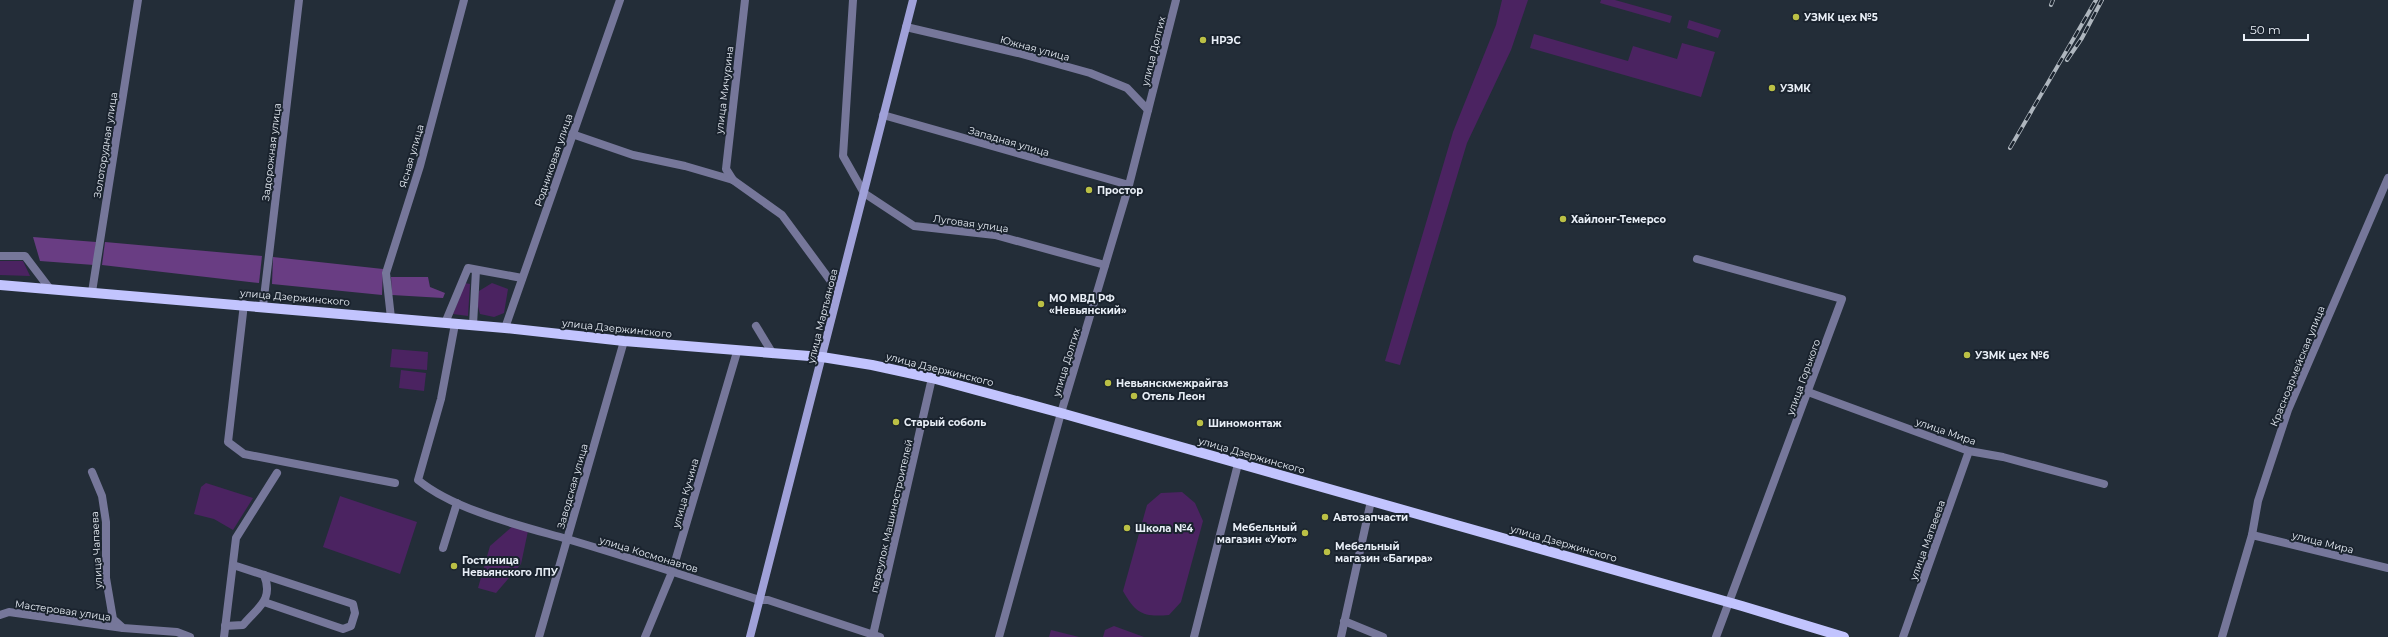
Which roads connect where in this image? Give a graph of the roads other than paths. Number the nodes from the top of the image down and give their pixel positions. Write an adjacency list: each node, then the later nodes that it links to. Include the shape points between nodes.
1 (138, 0): 25 (street, Золоторудная улица)
2 (299, 0): 27 (street, Задорожная улица)
3 (464, 0): 28 (street, Ясная улица, via 420,166 386,273)
4 (620, 0): 12 (street, Родниковая улица)
5 (745, 0): 14 (street, улица Мичурина, via 726,169)
6 (853, 0): 16 (street, via 843,156)
7 (913, 0): 9 (main road, улица Мартьянова)
8 (1176, 0): 10 (street, улица Долгих)
9 (906, 27): 10 (street, Южная улица, via 1090,73 1127,88); 11 (main road, улица Мартьянова)
10 (1148, 110): 15 (street, улица Долгих)
11 (883, 115): 15 (street, Западная улица); 16 (main road, улица Мартьянова)
12 (572, 134): 14 (street, via 633,154); 21 (street, Родниковая улица)
13 (2388, 178): 48 (street, Красноармейская улица, via 2288,410 2258,501)
14 (733, 180): 24 (street, via 782,215)
15 (1129, 185): 19 (street, улица Долгих)
16 (864, 193): 19 (street, Луговая улица, via 914,226 995,235); 24 (main road, улица Мартьянова)
17 (0, 256): 23 (street, via 25,256)
18 (1697, 259): 38 (street, улица Горького, via 1842,299)
19 (1105, 265): 39 (street, улица Долгих)
20 (476, 270): 21 (street); 29 (street, via 468,268); 30 (street)
21 (522, 278): 32 (street, Родниковая улица)
22 (0, 285): 23 (main road, улица Дзержинского)
23 (50, 289): 25 (main road, улица Дзержинского)
24 (838, 291): 36 (main road, улица Мартьянова)
25 (92, 292): 26 (main road, улица Дзержинского)
26 (244, 304): 27 (main road, улица Дзержинского); 44 (street, via 228,442 244,454)
27 (263, 306): 28 (main road, улица Дзержинского)
28 (391, 318): 29 (main road, улица Дзержинского)
29 (450, 323): 30 (main road, улица Дзержинского); 47 (street, улица Космонавтов, via 441,399 418,480)
30 (473, 325): 32 (main road, улица Дзержинского)
31 (756, 326): 35 (street)
32 (505, 328): 33 (main road, улица Дзержинского)
33 (624, 341): 34 (main road, улица Дзержинского); 49 (street, Заводская улица)
34 (737, 352): 35 (main road, улица Дзержинского); 53 (street, улица Кучина)
35 (773, 354): 36 (main road, улица Дзержинского)
36 (822, 357): 37 (main road, улица Дзержинского); 55 (main road, улица Мартьянова)
37 (932, 378): 39 (main road, улица Дзержинского); 62 (street, переулок Машиностроителей)
38 (1808, 392): 40 (street, улица Мира); 57 (street, улица Горького)
39 (1061, 413): 41 (main road, улица Дзержинского); 68 (street, улица Долгих)
40 (1969, 451): 45 (street, улица Мира, via 2004,457); 74 (street, улица Матвеева)
41 (1238, 464): 46 (main road, улица Дзержинского); 69 (street)
42 (92, 472): 61 (street, улица Чапаева, via 102,496 104,509 106,578 113,619)
43 (277, 473): 51 (street, via 236,538)
44 (396, 483)
45 (2104, 484)
46 (1371, 501): 57 (main road, улица Дзержинского); 59 (street)
47 (457, 503): 49 (street, улица Космонавтов); 50 (street)
48 (2252, 534): 52 (street, улица Мира); 75 (street, Красноармейская улица)
49 (567, 539): 53 (street, улица Космонавтов); 65 (street, Заводская улица)
50 (442, 548)
51 (232, 565): 54 (street); 60 (street)
52 (2388, 568)
53 (672, 572): 55 (street, улица Космонавтов); 66 (street, улица Кучина)
54 (264, 575): 56 (street, via 269,587); 56 (street, via 352,604 355,613 351,626 343,630)
55 (759, 600): 62 (street, улица Космонавтов, via 768,600); 67 (main road, улица Мартьянова)
56 (264, 602): 60 (street, via 243,624)
57 (1729, 602): 72 (street, улица Горького); 73 (main road, улица Дзержинского)
58 (0, 615): 61 (street, Мастеровая улица, via 9,612)
59 (1344, 621): 70 (street); 71 (street)
60 (225, 626): 64 (street)
61 (123, 628): 63 (street, via 177,632)
62 (876, 636)
63 (190, 637)
64 (224, 637)
65 (539, 637)
66 (645, 637)
67 (750, 637)
68 (999, 637)
69 (1194, 637)
70 (1341, 637)
71 (1383, 637)
72 (1716, 637)
73 (1844, 637)
74 (1903, 637)
75 (2222, 637)

